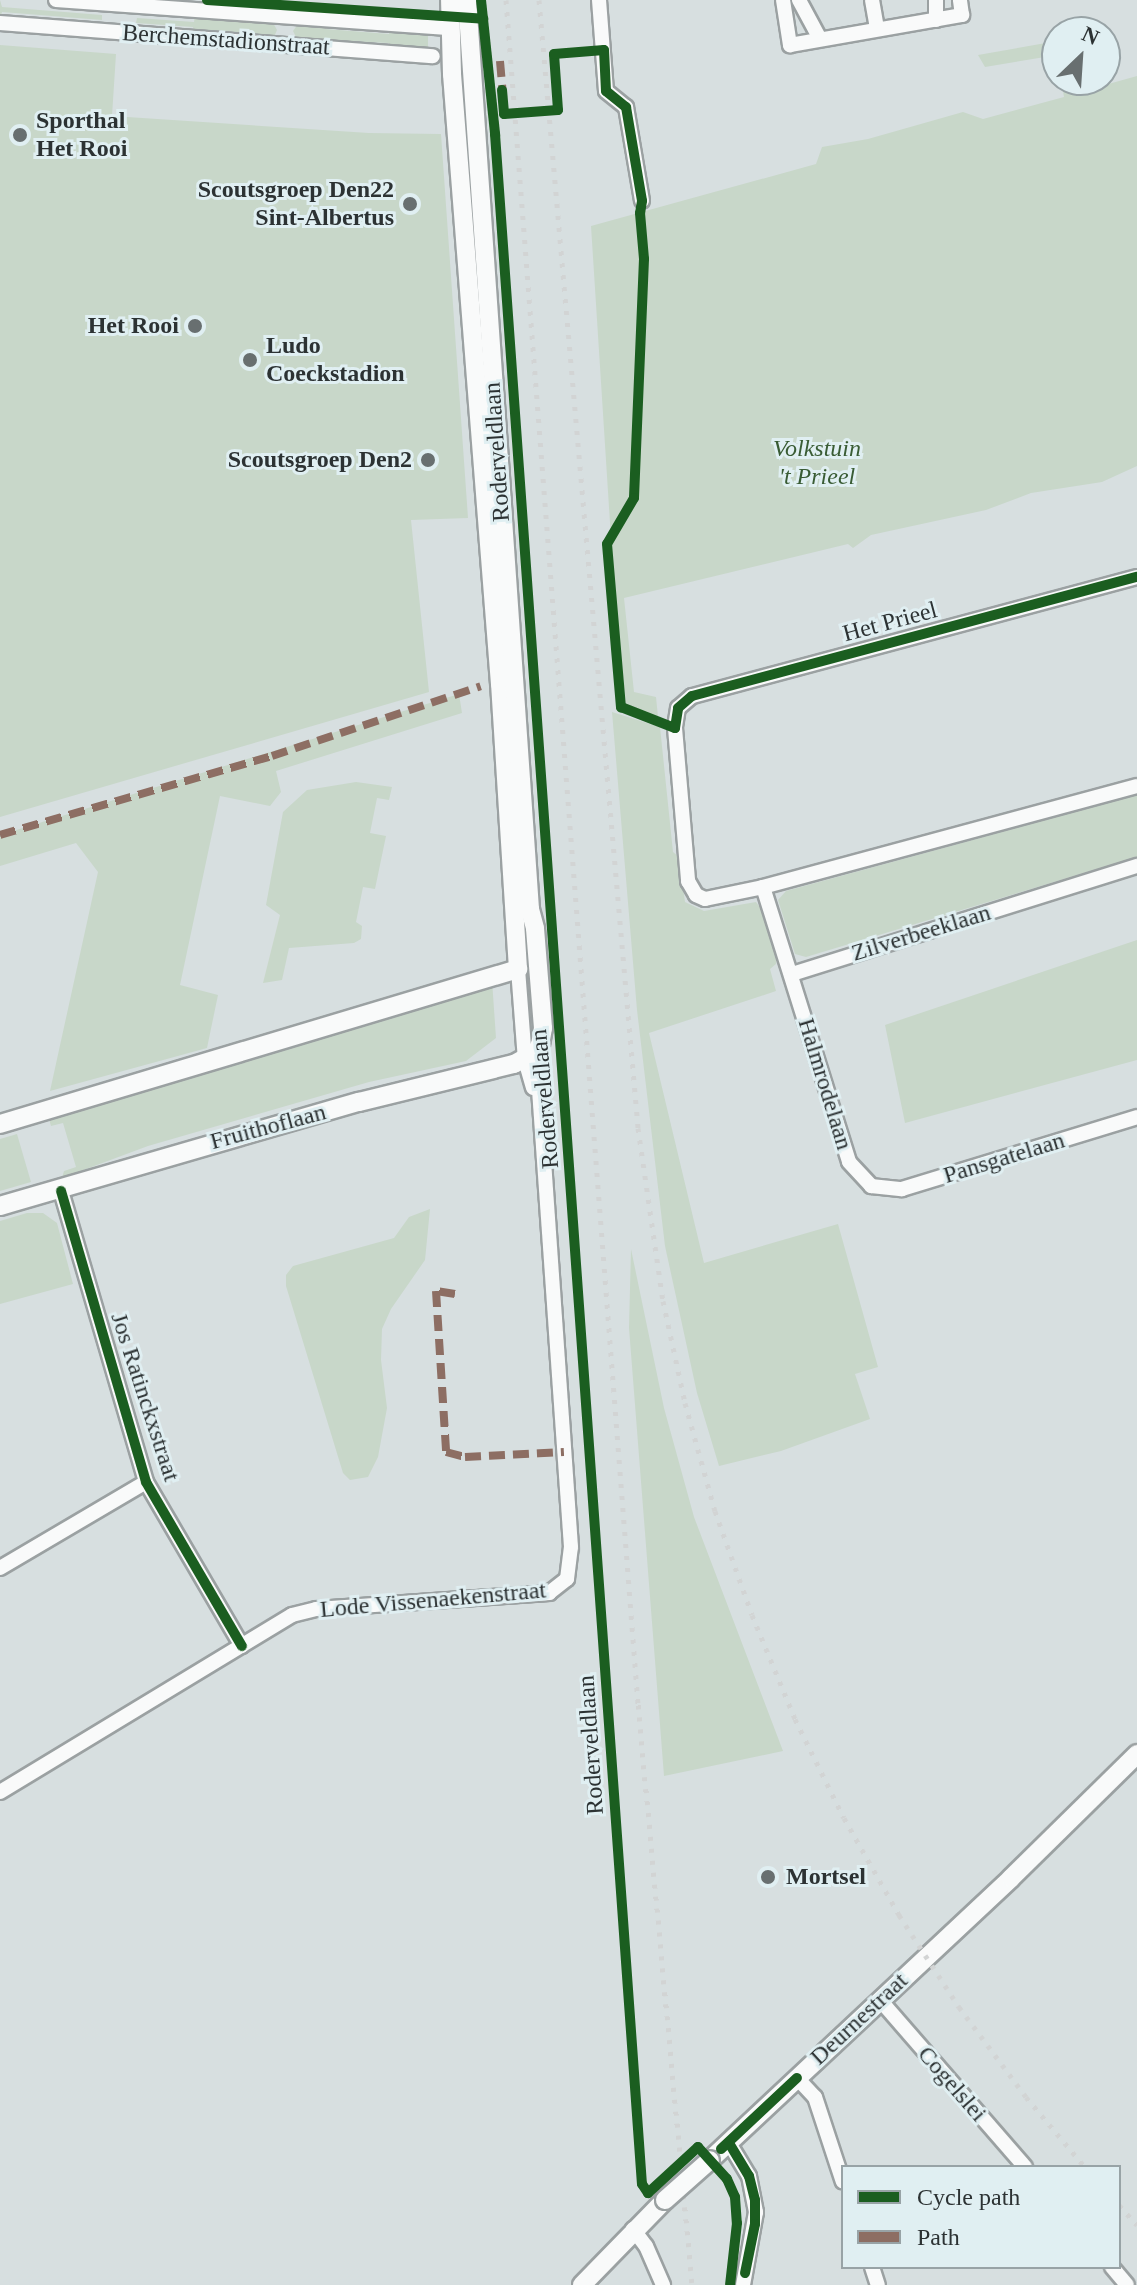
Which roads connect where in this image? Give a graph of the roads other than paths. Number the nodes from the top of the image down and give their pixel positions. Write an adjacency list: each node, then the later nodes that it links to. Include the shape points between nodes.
1 (56, 0): 10 (street, Berchemstadionstraat)
2 (450, 0): 13 (street, Roderveldlaan)
3 (467, 0): 13 (street, Roderveldlaan)
4 (599, 0): 19 (street, via 606,91 626,107)
5 (783, 0): 15 (street, via 790,45)
6 (799, 0): 15 (street)
7 (872, 0): 14 (street)
8 (936, 0): 11 (street)
9 (960, 0): 11 (street, via 962,15)
10 (287, 18): 13 (street, Berchemstadionstraat); 16 (street)
11 (936, 20): 14 (street)
12 (0, 23): 16 (street, Berchemstadionstraat)
13 (460, 28): 17 (street, Roderveldlaan); 18 (street, Roderveldlaan)
14 (877, 29): 15 (street)
15 (820, 39)
16 (285, 44): 18 (street, Berchemstadionstraat)
17 (472, 54): 18 (street); 26 (street, Roderveldlaan, via 530,909)
18 (442, 55): 24 (street, Roderveldlaan)
19 (642, 201)
20 (1137, 577): 23 (street, Het Prieel, via 683,701 675,728 688,881 705,899)
21 (1137, 786): 23 (street)
22 (1137, 866): 25 (street, Zilverbeeklaan)
23 (763, 887): 25 (street)
24 (518, 969): 26 (street); 27 (street, Roderveldlaan); 29 (street)
25 (792, 974): 31 (street, Halmrodelaan, via 849,1162)
26 (540, 986): 27 (street, Roderveldlaan, via 543,1028)
27 (530, 1056): 30 (street, Fruithoflaan); 35 (street, Roderveldlaan, via 540,1103)
28 (1137, 1117): 31 (street, Pansgatelaan, via 902,1189)
29 (0, 1124)
30 (59, 1183): 32 (street, Fruithoflaan); 33 (street, Jos Ratinckxstraat)
31 (871, 1186)
32 (0, 1206)
33 (146, 1482): 34 (street); 36 (street, Jos Ratinckxstraat)
34 (0, 1568)
35 (569, 1571): 36 (street, Lode Vissenaekenstraat, via 563,1584 549,1593 304,1611)
36 (242, 1646): 38 (street, Lode Vissenaekenstraat)
37 (1137, 1754): 39 (street, Deurnestraat)
38 (0, 1792)
39 (880, 2000): 40 (street, Deurnestraat); 42 (street, Cogelslei)
40 (797, 2078): 41 (street, Deurnestraat); 43 (street, via 815,2097)
41 (729, 2143): 44 (street, Deurnestraat, bridge); 48 (street, via 749,2176 756,2212)
42 (1023, 2165)
43 (841, 2176)
44 (633, 2229): 46 (street, Deurnestraat); 47 (street)
45 (1114, 2269): 49 (street)
46 (582, 2285)
47 (663, 2285)
48 (743, 2285)
49 (1127, 2285)

